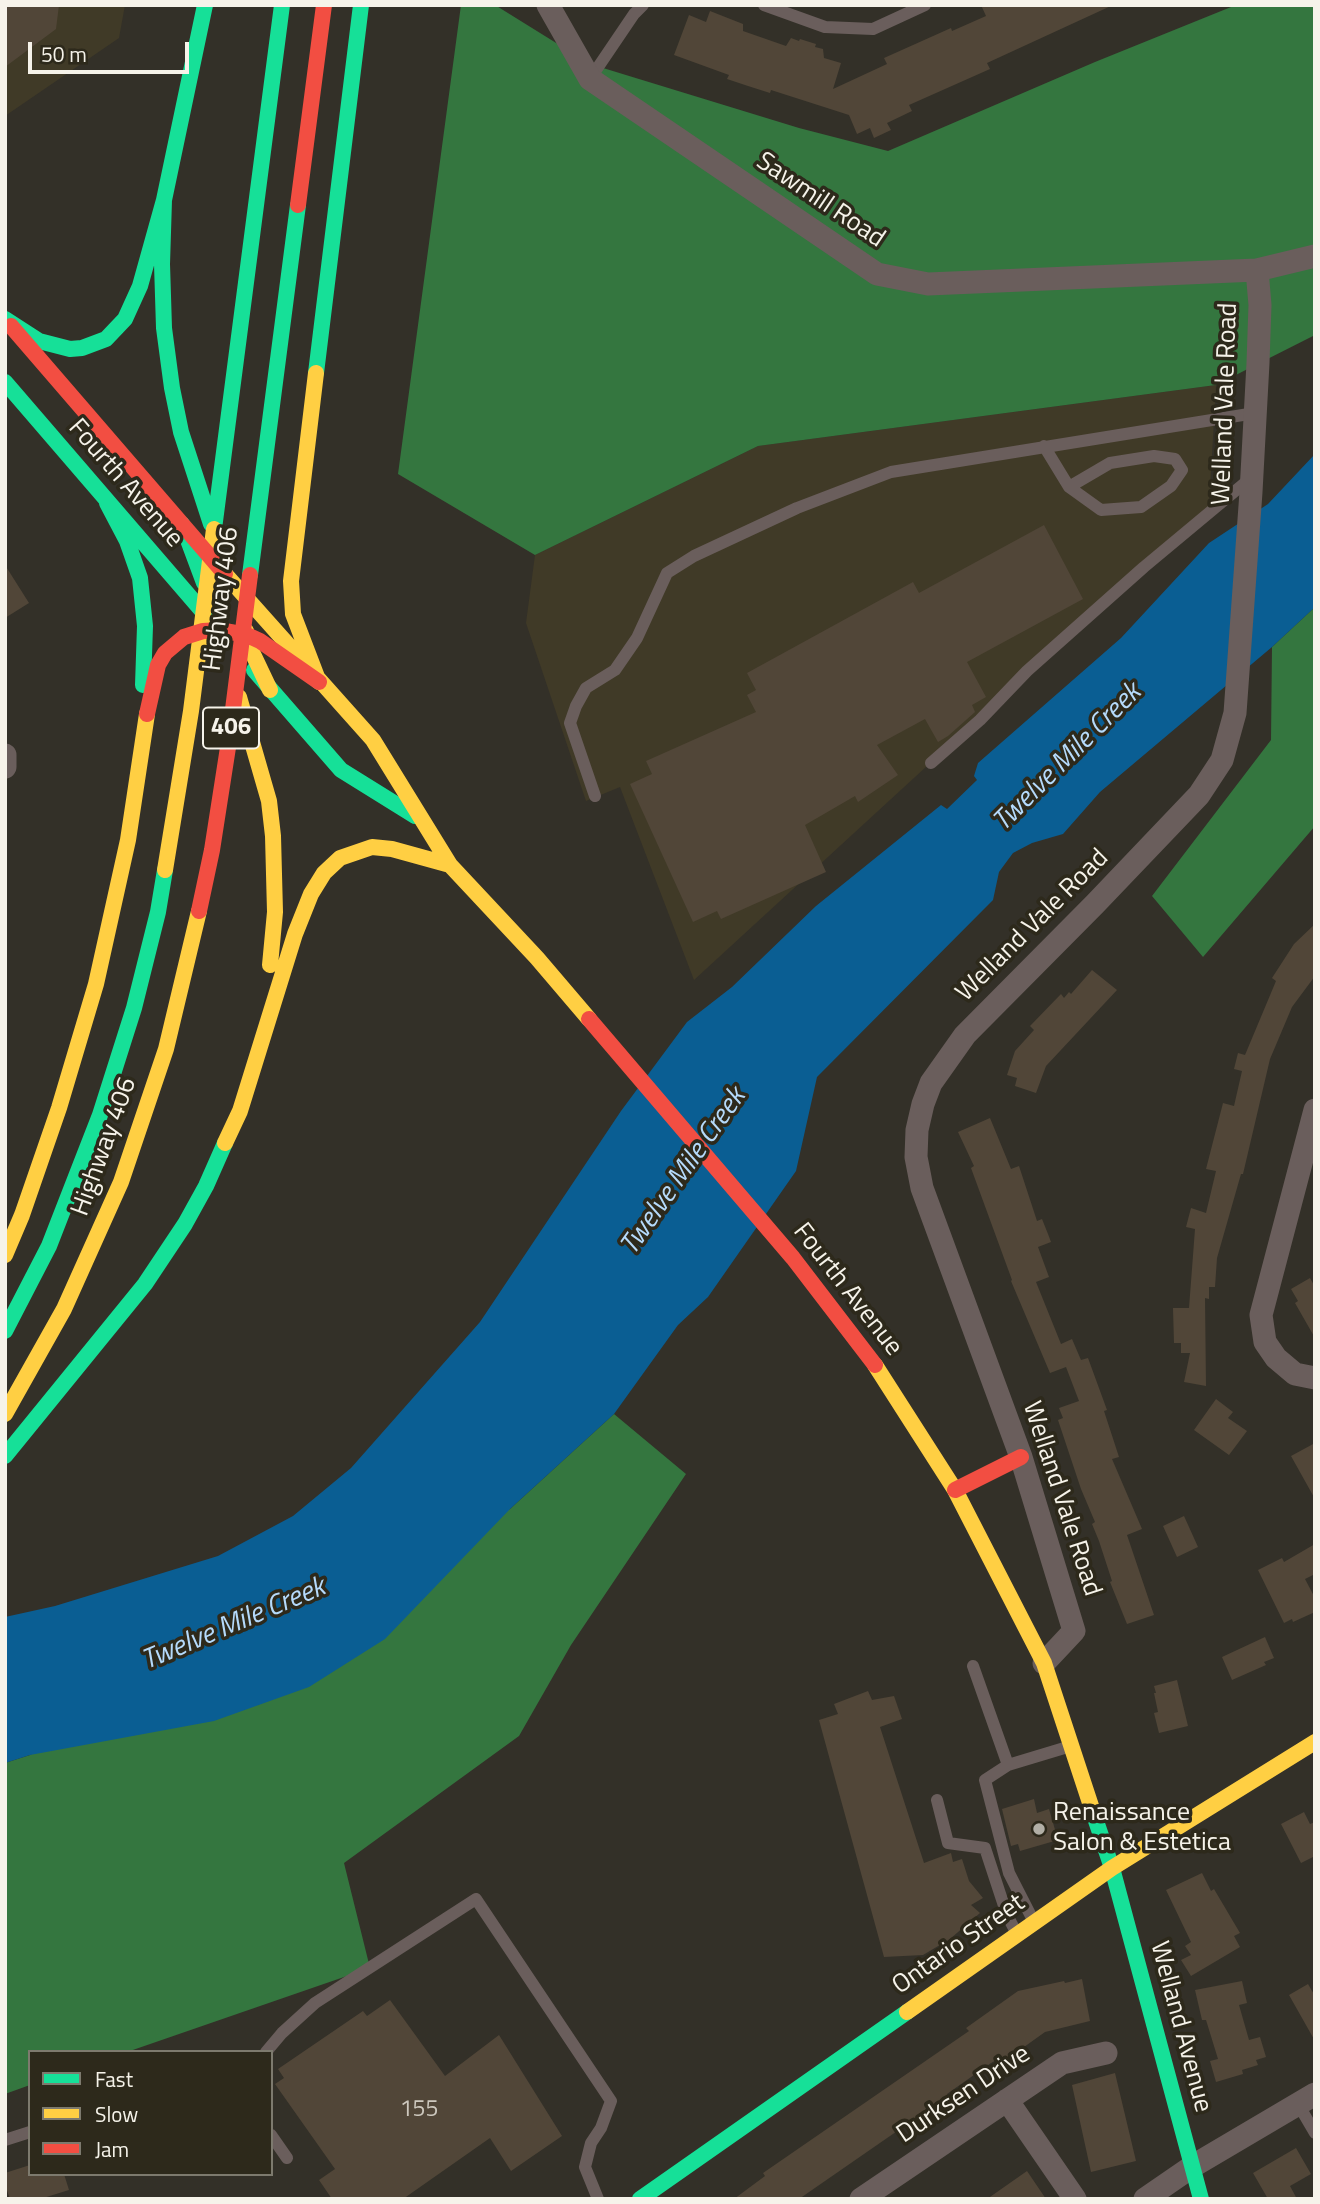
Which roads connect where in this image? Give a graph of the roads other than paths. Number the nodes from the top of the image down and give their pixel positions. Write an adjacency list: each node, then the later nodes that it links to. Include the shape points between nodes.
1 (205, 5): 10 (main road)
2 (282, 5): 40 (main road, Highway 406 / 406, via 191,711 158,912 100,1115 48,1245)
3 (324, 5): 42 (main road, Highway 406 / 406, via 229,741 185,977 121,1182 64,1309)
4 (360, 5): 21 (main road)
5 (548, 5): 9 (street, Sawmill Road)
6 (643, 5): 9 (lane)
7 (764, 5): 8 (lane, via 825,27 873,29)
8 (925, 5)
9 (590, 79): 12 (street, Sawmill Road, via 877,274 928,284)
10 (164, 200): 13 (main road, via 132,306 106,338 82,348 57,346 39,341); 24 (main road, via 164,328 176,408)
11 (1315, 256): 12 (street, Welland Vale Road)
12 (1257, 270): 15 (street, Welland Vale Road)
13 (5, 319): 20 (main road, Fourth Avenue)
14 (5, 382): 19 (main road, Fourth Avenue)
15 (1255, 413): 16 (lane); 17 (street, Welland Vale Road)
16 (1044, 446): 18 (lane); 34 (lane, via 891,472 797,508 667,573 638,638 615,670 586,688 570,723)
17 (1252, 484): 32 (lane, via 1144,567); 44 (street, Welland Vale Road, via 1235,713 1222,760 1199,795 965,1035 931,1083 923,1104 916,1157 922,1188)
18 (1069, 487): 18 (lane, via 1101,510 1141,507 1171,486 1182,470 1175,459 1154,456 1110,463)
19 (107, 503): 22 (main road, Fourth Avenue); 30 (main road, via 137,564 143,594)
20 (182, 524): 23 (main road); 24 (main road, Fourth Avenue)
21 (296, 530): 24 (main road, via 291,549 274,571 248,582); 28 (main road, via 291,598)
22 (179, 574): 23 (main road); 26 (main road, Fourth Avenue)
23 (203, 577): 24 (main road); 26 (main road)
24 (232, 582): 25 (main road); 27 (main road, Fourth Avenue)
25 (247, 635): 26 (main road); 27 (main road); 29 (main road)
26 (222, 642): 29 (main road, Fourth Avenue); 30 (main road, via 202,631 174,643 158,665); 37 (main road, via 269,801 273,836 272,953)
27 (275, 642): 28 (main road)
28 (319, 682): 35 (main road, Fourth Avenue, via 373,740)
29 (271, 690): 35 (main road, Fourth Avenue, via 341,770)
30 (143, 729): 39 (main road, via 128,840 96,984 59,1108)
31 (5, 755): 33 (street)
32 (931, 763)
33 (5, 767)
34 (595, 796)
35 (420, 819): 36 (main road, Fourth Avenue)
36 (450, 865): 37 (main road, via 372,847 332,864 311,894 295,934); 45 (main road, Fourth Avenue, via 537,958 793,1258 886,1378)
37 (254, 1064): 43 (main road, via 224,1149 185,1224 145,1284)
38 (1315, 1110): 41 (street, via 1261,1315 1265,1342 1276,1358 1295,1374)
39 (5, 1255)
40 (5, 1331)
41 (1315, 1378)
42 (5, 1414)
43 (5, 1456)
44 (1021, 1457): 45 (main road); 46 (street, Welland Vale Road, via 1074,1631)
45 (955, 1490): 46 (main road, Fourth Avenue)
46 (1044, 1663): 49 (main road, Fourth Avenue)
47 (973, 1665): 50 (lane)
48 (1315, 1742): 52 (main road, Ontario Street)
49 (1072, 1746): 50 (lane); 52 (main road, Fourth Avenue)
50 (1008, 1765): 53 (lane, via 985,1780 1009,1873)
51 (937, 1800): 54 (lane, via 948,1843 985,1848)
52 (1112, 1868): 53 (main road, Ontario Street); 64 (main road, Welland Avenue)
53 (1034, 1923): 54 (main road, Ontario Street)
54 (1017, 1934): 66 (main road, Ontario Street)
55 (268, 2050): 65 (lane, via 316,2003 476,1899 611,2101 585,2167)
56 (1106, 2053): 58 (street, Durksen Drive, via 1062,2063)
57 (1306, 2099): 60 (lane); 64 (street)
58 (1007, 2100): 67 (street, Durksen Drive); 68 (street)
59 (28, 2133): 62 (lane)
60 (1315, 2133)
61 (273, 2138): 63 (lane)
62 (5, 2140)
63 (287, 2158)
64 (1193, 2166): 69 (street); 70 (main road, Welland Avenue)
65 (598, 2199)
66 (639, 2199)
67 (861, 2199)
68 (1075, 2199)
69 (1146, 2199)
70 (1201, 2199)

